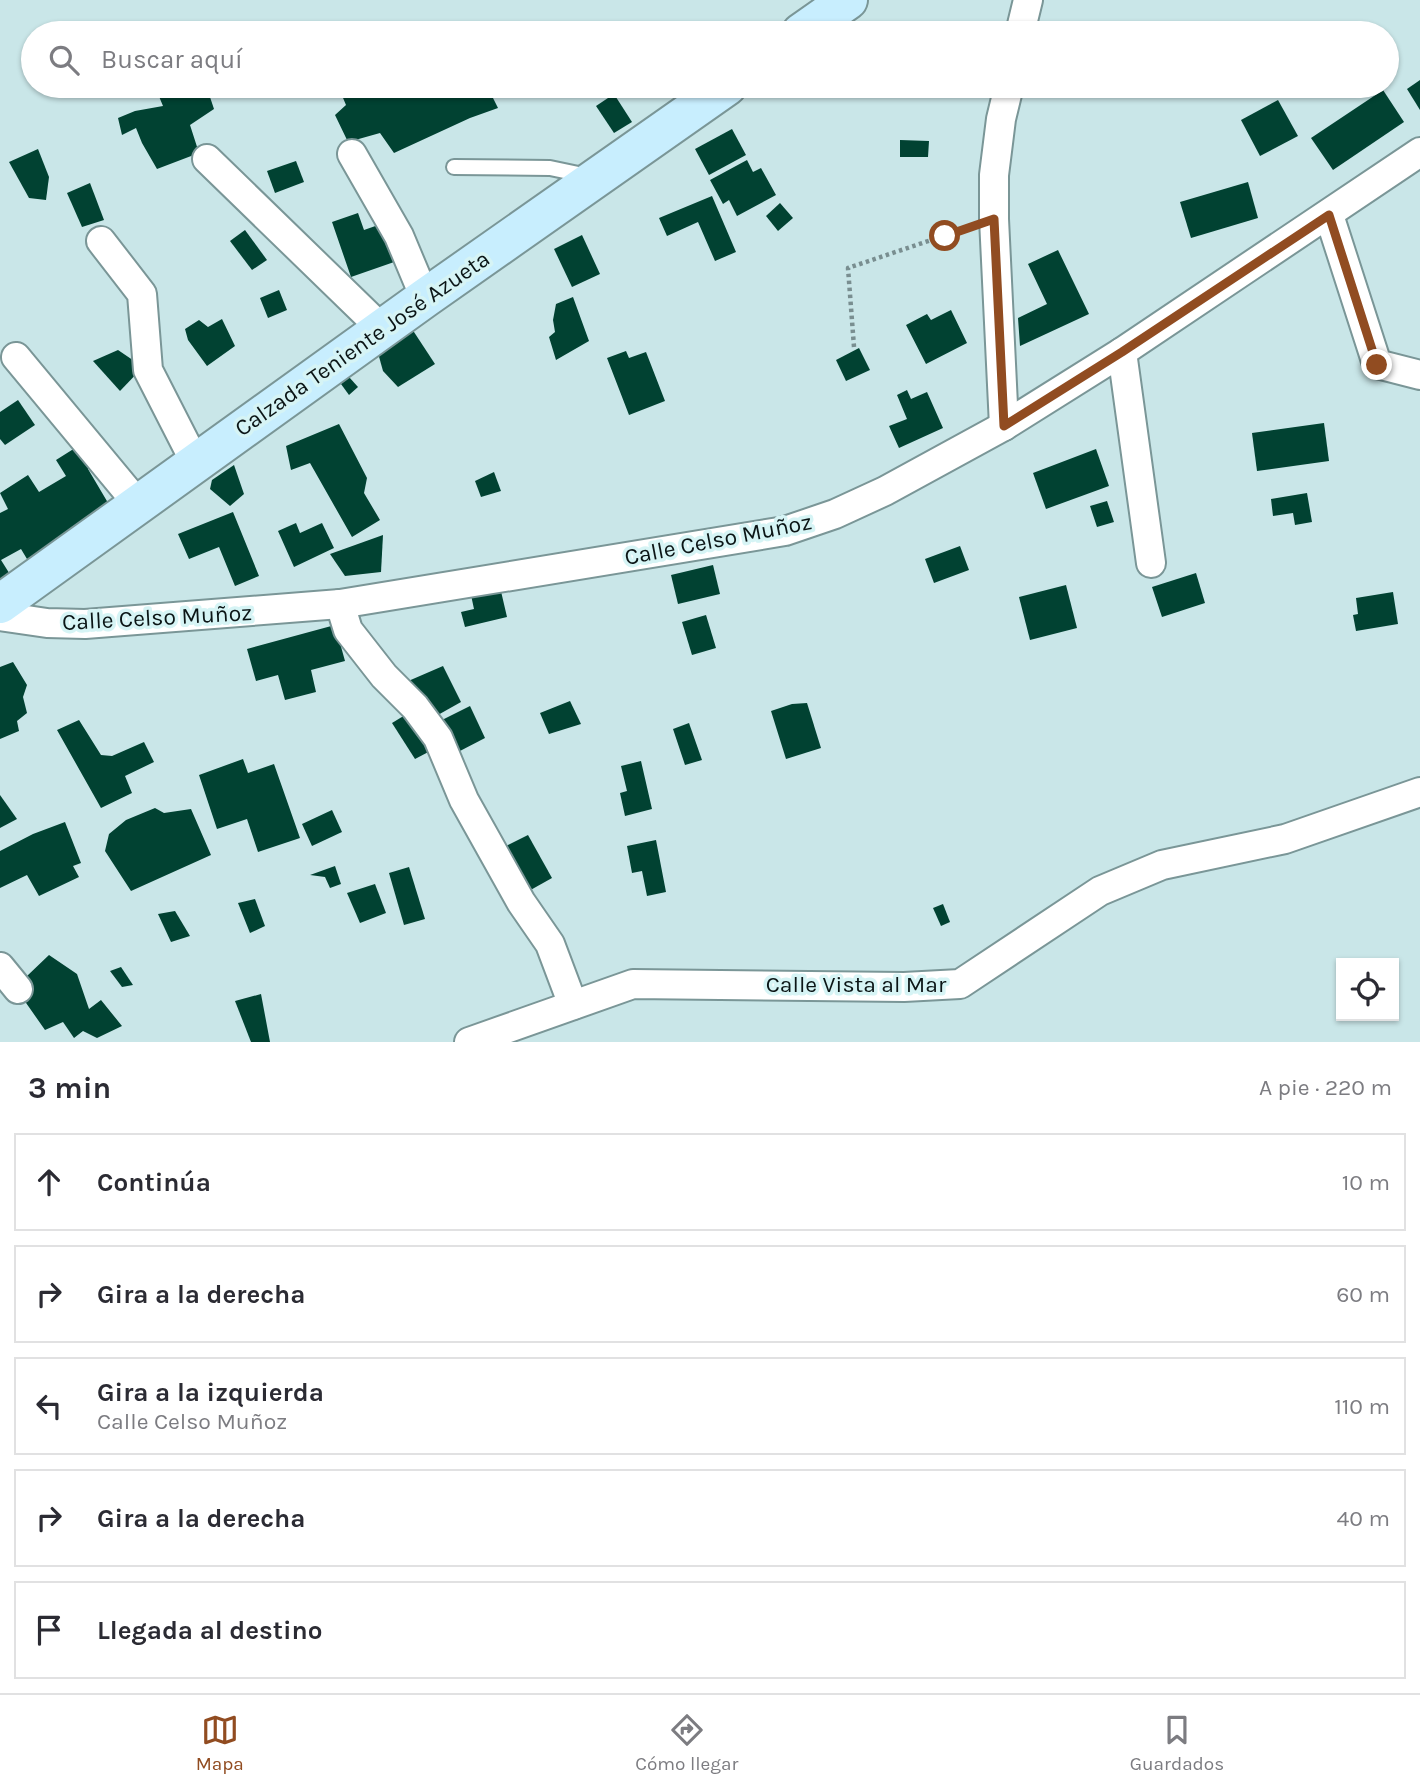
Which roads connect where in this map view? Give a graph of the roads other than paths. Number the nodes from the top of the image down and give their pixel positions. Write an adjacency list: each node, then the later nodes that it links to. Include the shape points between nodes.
1 (848, 0): 3 (main road)
2 (1028, 0): 4 (street)
3 (818, 21)
4 (1023, 21)
5 (710, 98): 11 (main road, Calzada Teniente José Azueta)
6 (1006, 98): 19 (street, via 994,175)
7 (1420, 152): 12 (street, Calle Celso Muñoz)
8 (352, 154): 14 (street, via 399,236)
9 (207, 159): 15 (street)
10 (454, 167): 11 (lane, via 550,168)
11 (596, 178): 14 (main road, Calzada Teniente José Azueta)
12 (1329, 215): 16 (street, Calle Celso Muñoz); 18 (street, via 1377,365)
13 (101, 241): 20 (street, via 142,294 148,370)
14 (425, 298): 15 (main road, Calzada Teniente José Azueta)
15 (382, 329): 20 (main road, Calzada Teniente José Azueta)
16 (1122, 352): 19 (street, Calle Celso Muñoz); 22 (street)
17 (16, 357): 21 (street)
18 (1420, 376)
19 (1004, 426): 24 (street, Calle Celso Muñoz, via 886,491 785,531)
20 (195, 462): 21 (main road, Calzada Teniente José Azueta)
21 (138, 504): 23 (main road, Calzada Teniente José Azueta)
22 (1152, 563)
23 (0, 604)
24 (340, 604): 25 (street, Calle Celso Muñoz, via 96,623 47,623); 29 (street, via 348,630 438,738 464,800 550,944)
25 (0, 616)
26 (1420, 792): 29 (street, Calle Vista al Mar, via 1285,839 1163,865 1100,891 960,984 644,983)
27 (0, 967): 28 (street)
28 (18, 989)
29 (573, 1005): 30 (street, Calle Vista al Mar)
30 (507, 1035): 31 (street, Calle Vista al Mar)
31 (468, 1042)

